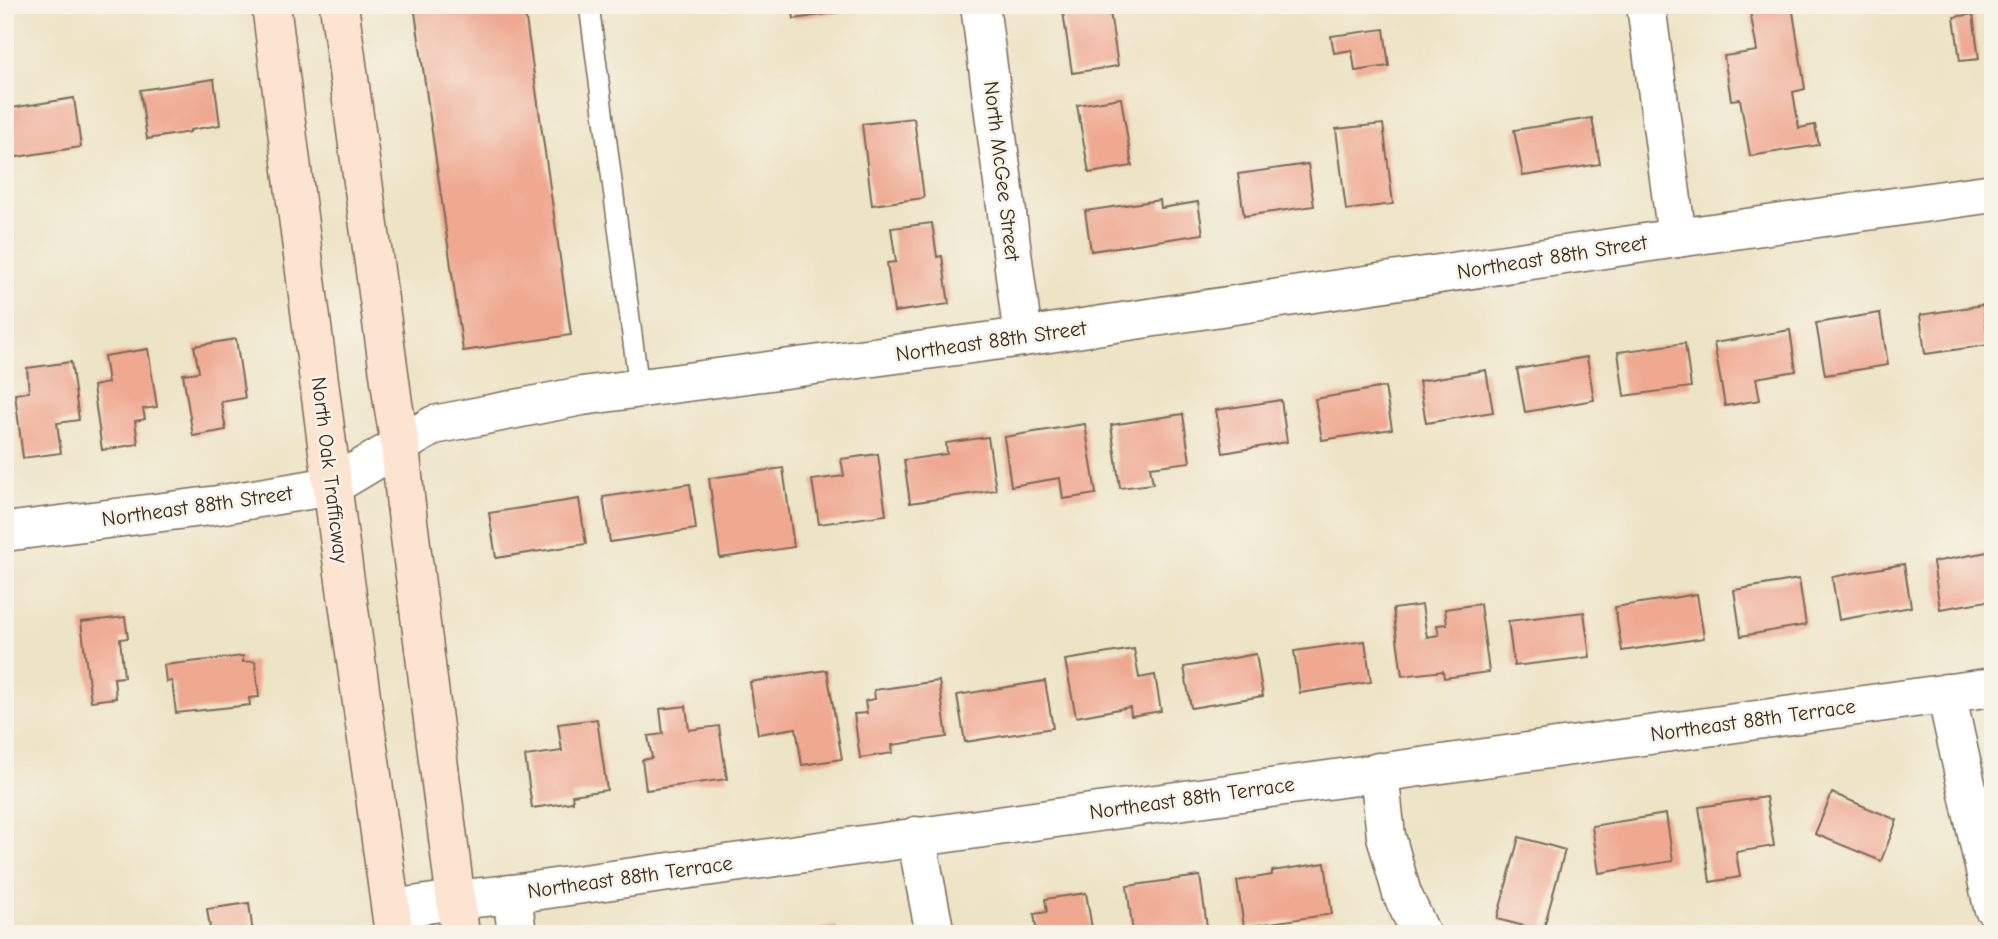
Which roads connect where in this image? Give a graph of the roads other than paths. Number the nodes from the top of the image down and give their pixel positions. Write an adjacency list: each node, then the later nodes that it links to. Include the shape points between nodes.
1 (271, 5): 11 (main road, North Oak Trafficway)
2 (339, 5): 10 (main road)
3 (589, 5): 9 (lane)
4 (980, 5): 8 (street, North McGee Street)
5 (1646, 5): 7 (street)
6 (1993, 193): 7 (street, Northeast 88th Street)
7 (1677, 238): 8 (street, Northeast 88th Street)
8 (1023, 337): 9 (street, Northeast 88th Street)
9 (639, 388): 10 (street, Northeast 88th Street, via 434,425)
10 (400, 445): 11 (street, Northeast 88th Street); 19 (main road)
11 (332, 486): 12 (street, Northeast 88th Street); 20 (main road, North Oak Trafficway)
12 (5, 532)
13 (1993, 687): 14 (street, Northeast 88th Terrace)
14 (1946, 693): 15 (street, Northeast 88th Terrace); 18 (street)
15 (1379, 772): 16 (street, Northeast 88th Terrace); 23 (street, via 1386,836 1402,894)
16 (916, 836): 17 (street, Northeast 88th Terrace); 22 (street)
17 (512, 894): 19 (street, Northeast 88th Terrace); 21 (street)
18 (1993, 907)
19 (457, 917): 20 (street, Northeast 88th Terrace)
20 (392, 922)
21 (517, 934)
22 (935, 934)
23 (1420, 934)

